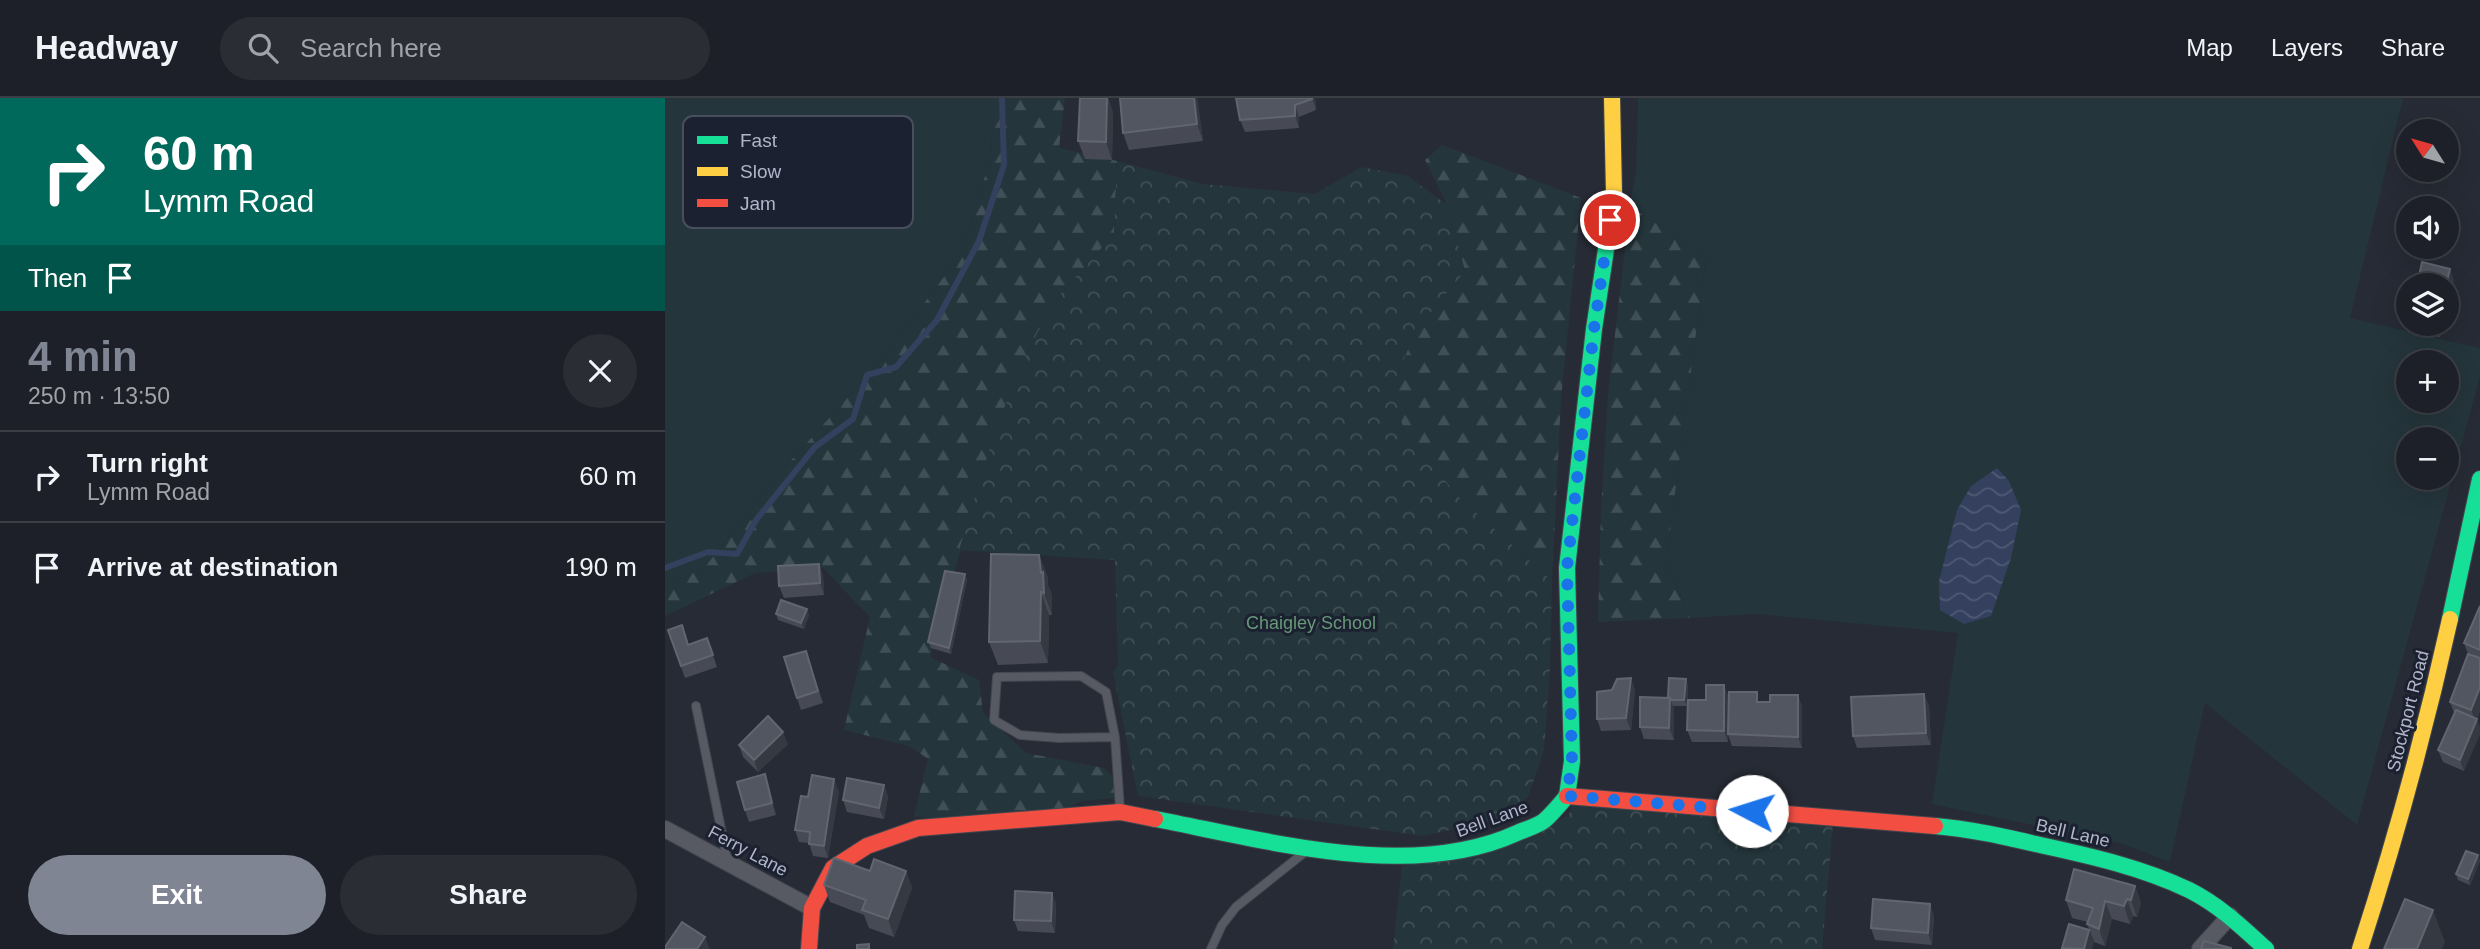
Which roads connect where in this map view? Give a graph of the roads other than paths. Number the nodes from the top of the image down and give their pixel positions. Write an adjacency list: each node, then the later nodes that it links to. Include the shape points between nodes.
1 (1612, 98): 5 (main road, via 1614,193 1567,568 1572,761)
2 (2480, 479): 16 (main road, Stockport Road, via 2428,719)
3 (696, 706): 9 (lane)
4 (1115, 737): 4 (lane, via 1106,692 1081,676 997,677 994,720 1020,735); 6 (lane)
5 (1567, 796): 8 (main road, Bell Lane, via 1545,821 1461,852 1407,857); 11 (main road, Bell Lane, via 1964,828 2145,872 2191,891)
6 (1120, 812): 8 (main road, Bell Lane); 10 (main road, Bell Lane, via 918,828 867,846 834,868)
7 (665, 828): 9 (street, Ferry Lane)
8 (1310, 848): 13 (lane, via 1236,907)
9 (728, 863): 10 (street, Ferry Lane)
10 (812, 908): 12 (main road)
11 (2230, 916): 14 (street); 15 (main road, Bell Lane)
12 (809, 949)
13 (1211, 949)
14 (2200, 949)
15 (2266, 949)
16 (2360, 949)

